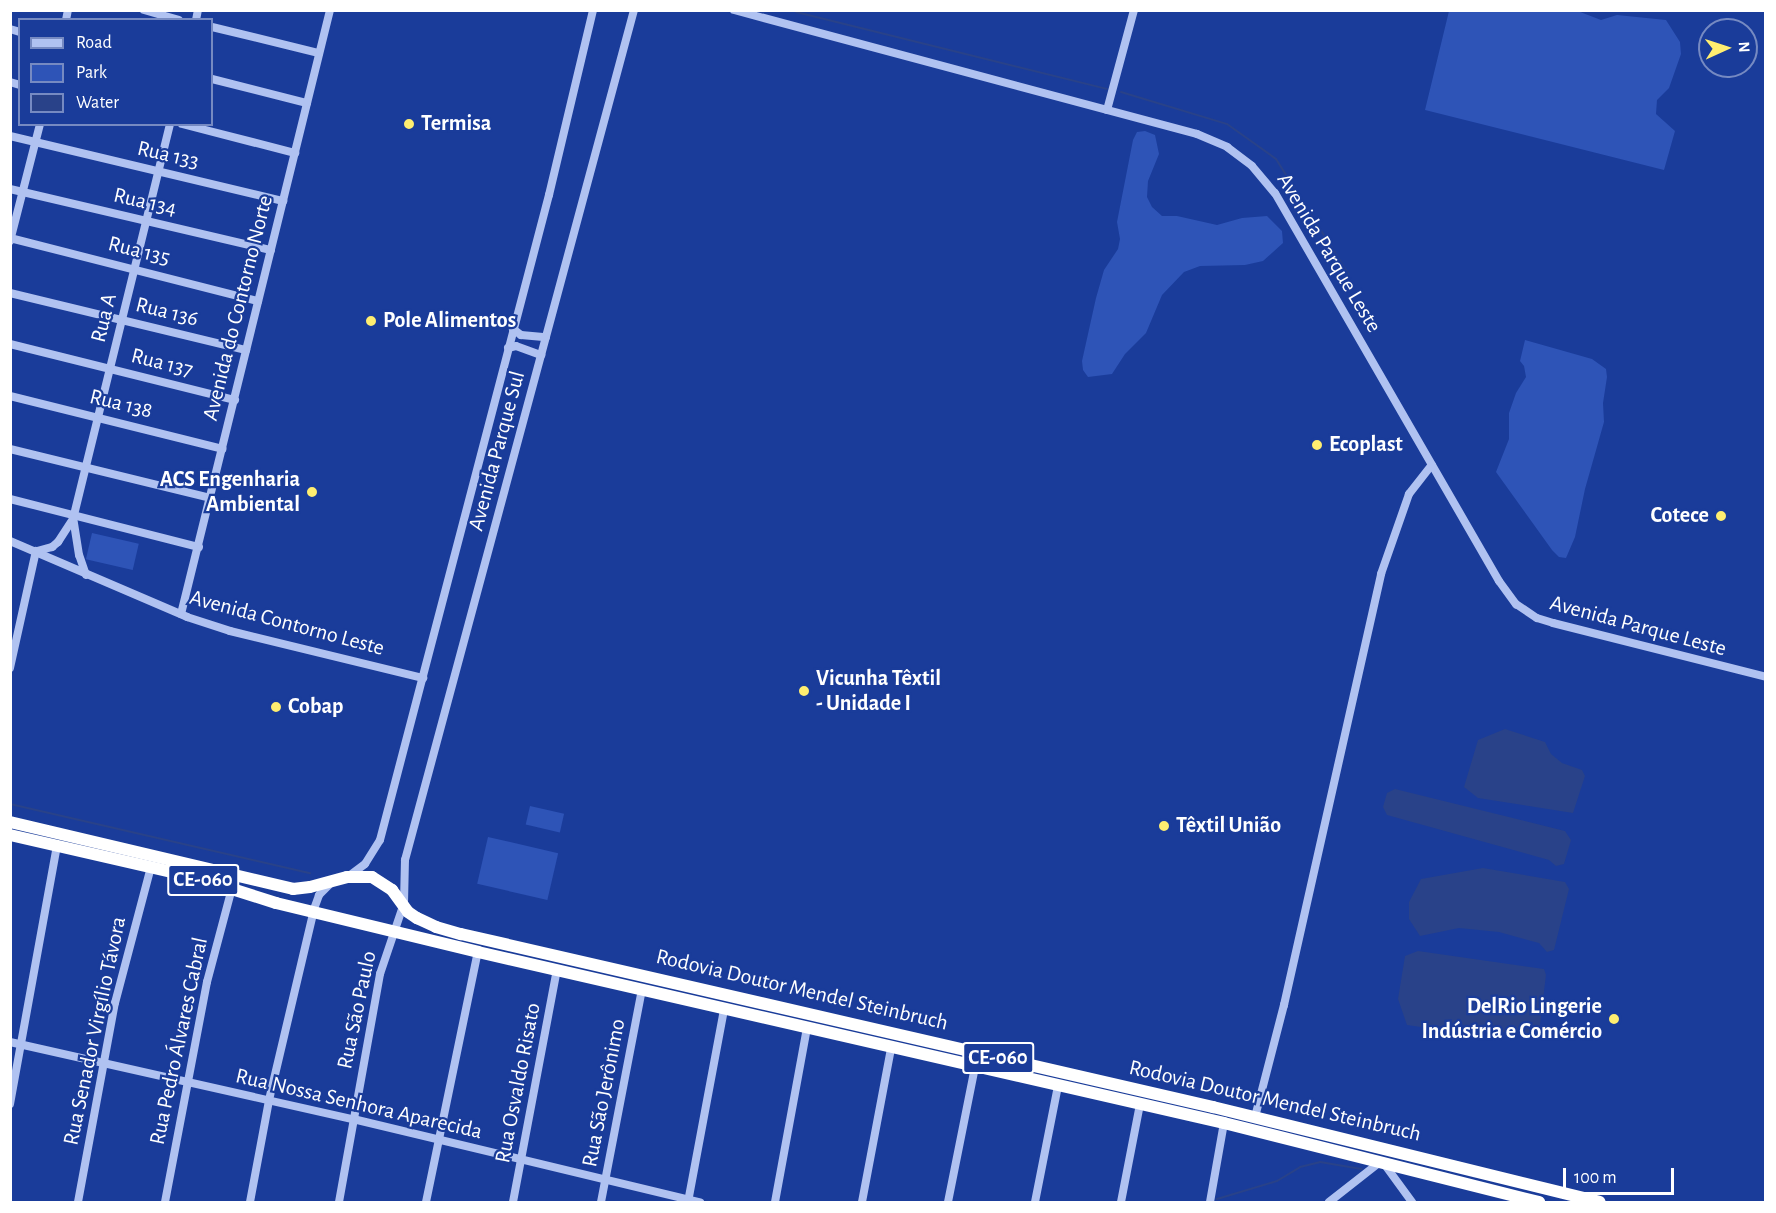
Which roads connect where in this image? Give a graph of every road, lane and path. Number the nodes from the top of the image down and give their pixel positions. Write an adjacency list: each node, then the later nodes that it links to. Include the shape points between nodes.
1 (144, 10): 7 (street)
2 (330, 10): 9 (street, Avenida do Contorno Norte)
3 (593, 10): 30 (street, Avenida Parque Sul)
4 (634, 10): 31 (street, Avenida Parque Sul)
5 (734, 10): 12 (street, Avenida Parque Leste)
6 (1134, 10): 12 (street)
7 (172, 18)
8 (213, 27): 9 (street)
9 (319, 53): 11 (street, Avenida do Contorno Norte)
10 (213, 80): 11 (street)
11 (307, 103): 18 (street, Avenida do Contorno Norte)
12 (1107, 110): 42 (street, Avenida Parque Leste, via 1207,137 1241,157 1264,179)
13 (40, 126): 17 (street)
14 (169, 126): 19 (street, Rua A)
15 (190, 126): 18 (street)
16 (10, 136): 17 (street, Rua 133)
17 (36, 142): 19 (street, Rua 133); 21 (street)
18 (295, 153): 22 (street, Avenida do Contorno Norte)
19 (158, 171): 22 (street, Rua 133); 23 (street, Rua A)
20 (10, 189): 21 (street, Rua 134)
21 (24, 192): 23 (street, Rua 134); 24 (street)
22 (283, 201): 25 (street, Avenida do Contorno Norte)
23 (147, 221): 25 (street, Rua 134); 26 (street, Rua A)
24 (11, 239): 26 (street, Rua 135)
25 (271, 250): 28 (street, Avenida do Contorno Norte)
26 (135, 269): 28 (street, Rua 135); 29 (street, Rua A)
27 (10, 293): 29 (street, Rua 136)
28 (258, 301): 34 (street, Avenida do Contorno Norte)
29 (122, 319): 34 (street, Rua 136); 36 (street, Rua A)
30 (513, 329): 31 (street, via 521,335); 33 (street, Avenida Parque Sul)
31 (546, 337): 35 (street, Avenida Parque Sul)
32 (10, 344): 36 (street, Rua 137)
33 (508, 348): 35 (street, via 516,346); 54 (street, Avenida Parque Sul)
34 (246, 350): 38 (street, Avenida do Contorno Norte)
35 (541, 355): 61 (street, Avenida Parque Sul, via 405,860)
36 (110, 369): 38 (street, Rua 137); 39 (street, Rua A)
37 (10, 396): 39 (street, Rua 138)
38 (235, 400): 41 (street, Avenida do Contorno Norte)
39 (98, 417): 41 (street, Rua 138); 43 (street, Rua A)
40 (10, 449): 43 (street)
41 (223, 449): 44 (street, Avenida do Contorno Norte)
42 (1432, 465): 53 (street, Avenida Parque Leste, via 1507,593 1525,612 1553,623); 79 (street, via 1409,494 1381,574)
43 (85, 466): 44 (street); 46 (street, Rua A)
44 (211, 498): 48 (street, Avenida do Contorno Norte)
45 (10, 499): 46 (street)
46 (74, 517): 48 (street); 49 (street, Rua A, via 58,542); 50 (street, Rua A)
47 (10, 541): 49 (street, Avenida Contorno Leste)
48 (199, 547): 51 (street, Avenida do Contorno Norte)
49 (36, 551): 50 (street, Avenida Contorno Leste); 52 (street)
50 (86, 575): 51 (street, Avenida Contorno Leste)
51 (181, 614): 54 (street, Avenida Contorno Leste, via 230,631)
52 (10, 668)
53 (1766, 677)
54 (423, 678): 59 (street, Avenida Parque Sul, via 380,840 365,864)
55 (10, 822): 59 (highway, Rodovia Doutor Mendel Steinbruch / CE-060, via 287,888 302,889)
56 (10, 835): 57 (highway, Rodovia Doutor Mendel Steinbruch / CE-060)
57 (57, 846): 58 (highway, Rodovia Doutor Mendel Steinbruch / CE-060); 70 (street)
58 (151, 867): 60 (highway, Rodovia Doutor Mendel Steinbruch / CE-060); 72 (street, Rua Senador Virgílio Távora, via 129,943)
59 (347, 877): 61 (highway, Rodovia Doutor Mendel Steinbruch / CE-060, via 372,877); 62 (street, Avenida Parque Sul, via 325,888)
60 (232, 888): 62 (highway, Rodovia Doutor Mendel Steinbruch / CE-060); 74 (street, Rua Pedro Álvares Cabral)
61 (404, 903): 63 (street, Rua São Paulo); 79 (highway, Rodovia Doutor Mendel Steinbruch / CE-060, via 408,912 425,923 461,934)
62 (313, 912): 63 (highway, Rodovia Doutor Mendel Steinbruch / CE-060); 76 (street, Avenida Parque Sul)
63 (393, 931): 64 (highway, Rodovia Doutor Mendel Steinbruch / CE-060); 80 (street, Rua São Paulo, via 380,974)
64 (478, 952): 65 (highway, Rodovia Doutor Mendel Steinbruch / CE-060); 82 (street)
65 (557, 970): 66 (highway, Rodovia Doutor Mendel Steinbruch / CE-060); 83 (street, Rua Osvaldo Risato)
66 (642, 990): 67 (highway, Rodovia Doutor Mendel Steinbruch / CE-060); 85 (street, Rua São Jerônimo)
67 (724, 1009): 68 (highway, Rodovia Doutor Mendel Steinbruch / CE-060); 86 (street)
68 (807, 1028): 71 (highway, Rodovia Doutor Mendel Steinbruch / CE-060); 95 (street)
69 (10, 1042): 70 (street, Rua Nossa Senhora Aparecida)
70 (22, 1044): 72 (street, Rua Nossa Senhora Aparecida); 77 (street)
71 (891, 1048): 73 (highway, Rodovia Doutor Mendel Steinbruch / CE-060); 96 (street)
72 (104, 1064): 74 (street, Rua Nossa Senhora Aparecida); 87 (street, Rua Senador Virgílio Távora)
73 (975, 1067): 75 (highway, Rodovia Doutor Mendel Steinbruch / CE-060); 97 (street)
74 (186, 1081): 76 (street, Rua Nossa Senhora Aparecida); 88 (street, Rua Pedro Álvares Cabral)
75 (1058, 1086): 78 (highway, Rodovia Doutor Mendel Steinbruch / CE-060); 98 (street)
76 (269, 1100): 80 (street, Rua Nossa Senhora Aparecida); 89 (street, Avenida Parque Sul)
77 (10, 1104)
78 (1140, 1104): 81 (highway, Rodovia Doutor Mendel Steinbruch / CE-060); 99 (street)
79 (1255, 1117): 104 (highway, Rodovia Doutor Mendel Steinbruch / CE-060)
80 (353, 1119): 82 (street, Rua Nossa Senhora Aparecida); 90 (street, Rua São Paulo)
81 (1224, 1123): 84 (highway, Rodovia Doutor Mendel Steinbruch / CE-060); 100 (street)
82 (438, 1140): 83 (street, Rua Nossa Senhora Aparecida); 91 (street)
83 (521, 1161): 85 (street, Rua Nossa Senhora Aparecida); 92 (street, Rua Osvaldo Risato)
84 (1382, 1164): 101 (street); 102 (street); 103 (highway, Rodovia Doutor Mendel Steinbruch / CE-060)
85 (606, 1180): 86 (street, Rua Nossa Senhora Aparecida); 93 (street, Rua São Jerônimo)
86 (688, 1201): 94 (street, Rua Nossa Senhora Aparecida)
87 (78, 1203)
88 (165, 1203)
89 (250, 1203)
90 (339, 1203)
91 (426, 1203)
92 (513, 1203)
93 (601, 1203)
94 (700, 1203)
95 (775, 1203)
96 (862, 1203)
97 (948, 1203)
98 (1035, 1203)
99 (1121, 1203)
100 (1210, 1203)
101 (1329, 1203)
102 (1412, 1203)
103 (1539, 1203)
104 (1600, 1203)

